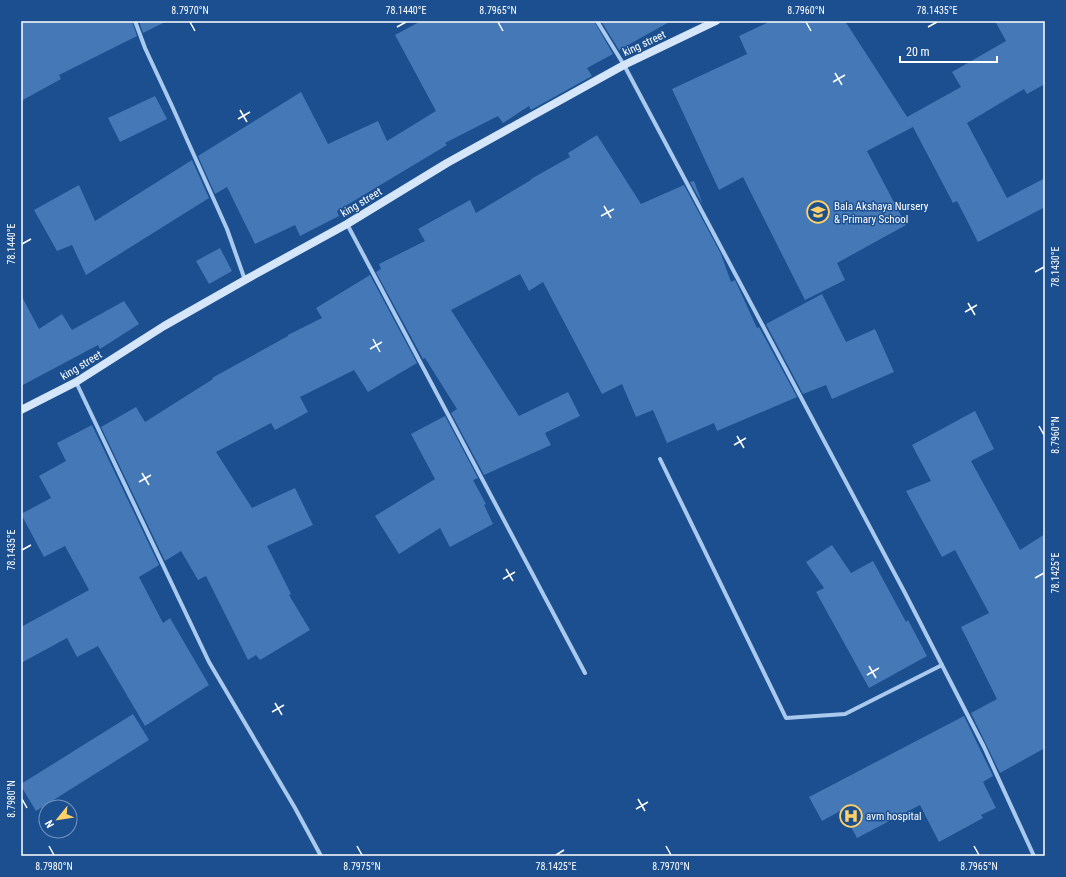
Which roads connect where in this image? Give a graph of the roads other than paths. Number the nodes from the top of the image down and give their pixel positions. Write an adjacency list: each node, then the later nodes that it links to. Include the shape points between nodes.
1 (135, 21): 6 (street, via 144,48 227,229)
2 (597, 21): 4 (street)
3 (716, 21): 4 (street, king street)
4 (624, 65): 5 (street, king street, via 447,163); 10 (street)
5 (347, 224): 6 (street, king street); 11 (street)
6 (245, 280): 7 (street, king street, via 164,326)
7 (76, 382): 8 (street, king street); 12 (street, via 209,662)
8 (21, 410)
9 (660, 459): 10 (street, via 786,718 845,714)
10 (942, 665): 13 (street, via 984,747)
11 (585, 673)
12 (321, 856)
13 (1034, 856)

